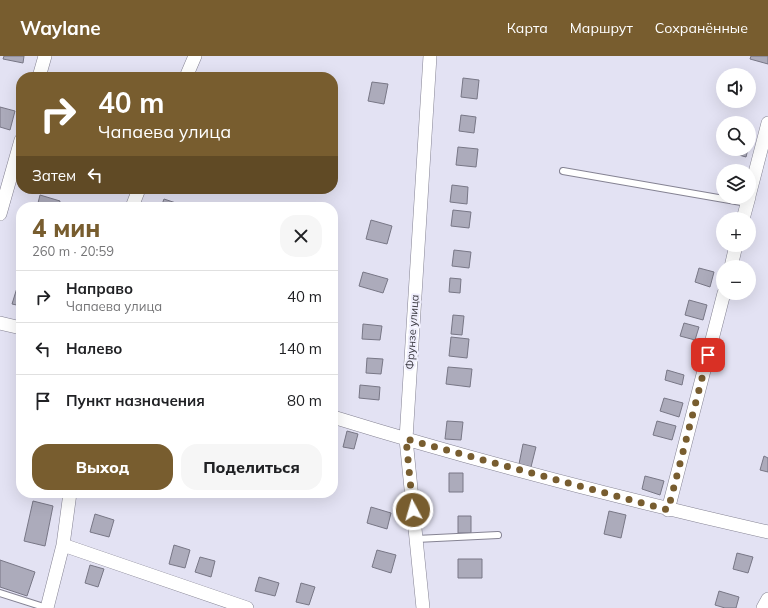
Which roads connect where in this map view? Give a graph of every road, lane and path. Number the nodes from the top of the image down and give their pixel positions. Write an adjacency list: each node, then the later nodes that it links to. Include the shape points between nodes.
1 (45, 56): 4 (street)
2 (195, 56): 5 (street)
3 (430, 56): 16 (street, Фрунзе улица)
4 (40, 72)
5 (188, 72)
6 (768, 123): 8 (street)
7 (16, 158): 11 (street)
8 (756, 169)
9 (563, 171): 10 (lane)
10 (716, 194)
11 (0, 214)
12 (722, 300): 18 (street)
13 (0, 323): 14 (street)
14 (16, 327)
15 (338, 419): 16 (street)
16 (406, 439): 18 (street); 21 (street, Фрунзе улица)
17 (69, 498): 22 (street)
18 (668, 510): 19 (street)
19 (768, 532)
20 (498, 535): 21 (lane)
21 (416, 539): 27 (street, Фрунзе улица)
22 (63, 545): 25 (street); 26 (street)
23 (0, 593): 25 (lane)
24 (768, 598): 28 (street)
25 (47, 608)
26 (247, 608)
27 (424, 608)
28 (763, 608)

